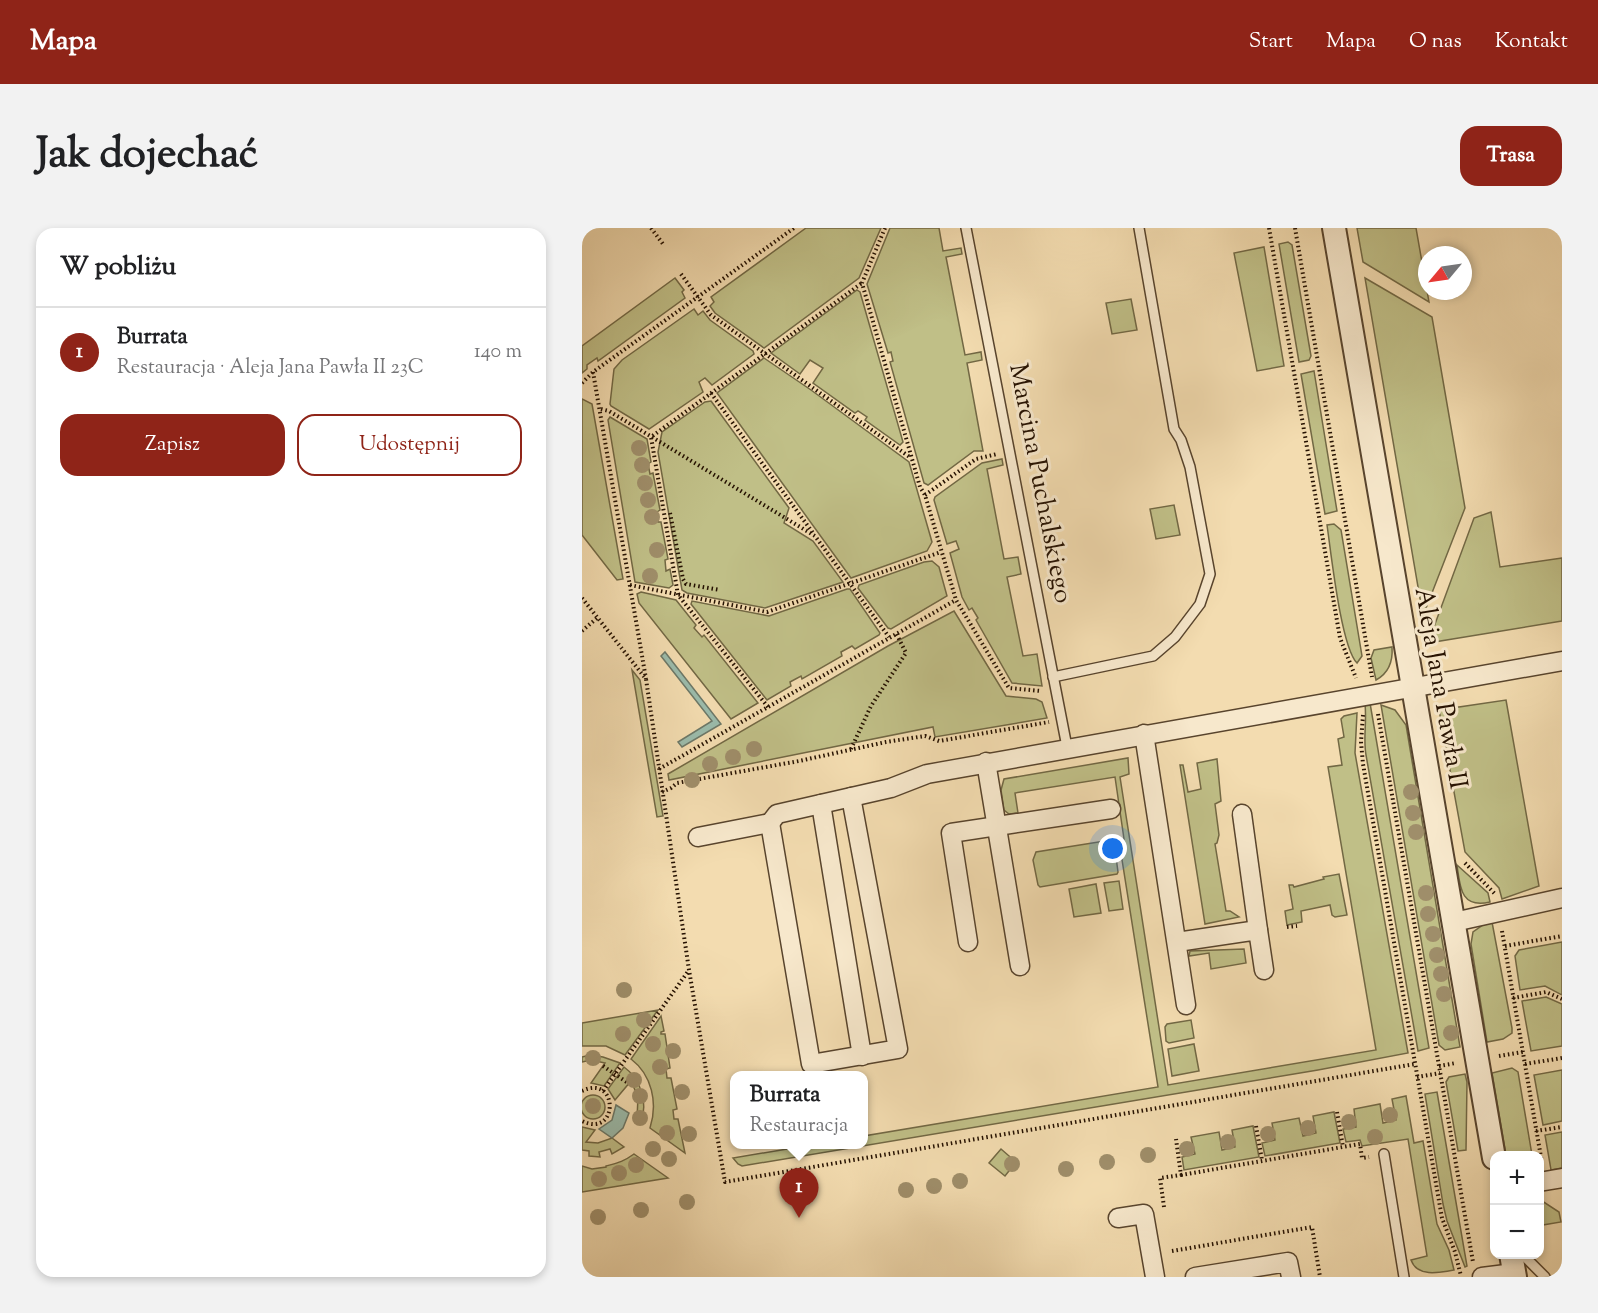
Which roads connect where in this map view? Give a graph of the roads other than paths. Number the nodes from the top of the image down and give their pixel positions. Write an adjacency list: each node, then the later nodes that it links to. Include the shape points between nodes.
1 (966, 228): 5 (lane, Marcina Puchalskiego)
2 (1139, 228): 5 (lane, via 1174,429 1190,467 1210,574 1200,604 1175,637 1153,656)
3 (1334, 228): 6 (street, Aleja Jana Pawła II)
4 (1562, 660): 6 (street)
5 (1053, 677): 8 (lane, Marcina Puchalskiego)
6 (1413, 686): 7 (street); 18 (street, Aleja Jana Pawła II)
7 (1144, 734): 8 (street); 21 (street)
8 (1067, 747): 9 (street)
9 (986, 762): 10 (street, via 927,774); 15 (street)
10 (851, 797): 11 (street); 25 (street, via 898,1049)
11 (821, 804): 14 (street, via 777,814); 25 (street)
12 (1111, 809): 15 (street)
13 (1242, 814): 19 (street)
14 (770, 823): 16 (street); 25 (street, via 811,1064)
15 (998, 827): 20 (street, via 951,833); 22 (street)
16 (698, 837)
17 (1562, 898): 18 (street)
18 (1454, 922): 26 (street, Aleja Jana Pawła II)
19 (1258, 930): 21 (street); 23 (street)
20 (968, 942)
21 (1177, 942): 24 (street)
22 (1020, 966)
23 (1264, 970)
24 (1186, 1005)
25 (862, 1056)
26 (1493, 1151)
27 (1384, 1155): 36 (lane)
28 (1562, 1178): 29 (street)
29 (1544, 1181)
30 (1118, 1218): 33 (street, via 1144,1214)
31 (1516, 1265): 32 (street); 37 (lane)
32 (1478, 1272)
33 (1155, 1277)
34 (1195, 1277): 35 (street, via 1288,1262)
35 (1291, 1277)
36 (1404, 1277)
37 (1545, 1277)

